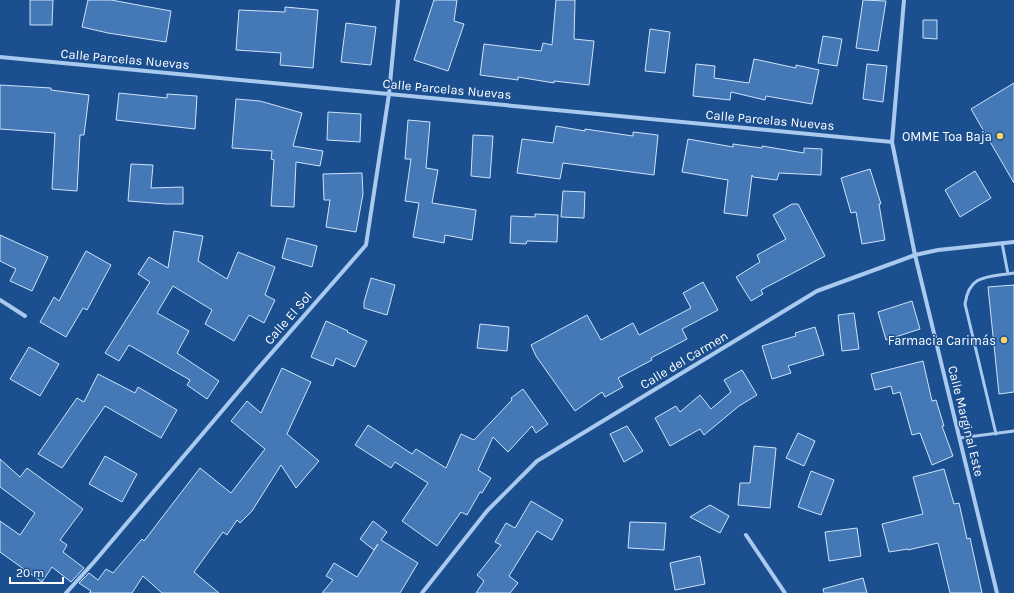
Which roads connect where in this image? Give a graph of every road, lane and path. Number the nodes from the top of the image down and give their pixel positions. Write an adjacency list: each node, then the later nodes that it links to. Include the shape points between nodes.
1 (398, 0): 4 (street, Calle El Sol)
2 (904, 0): 5 (street, Calle Marginal Este)
3 (0, 57): 4 (street, Calle Parcelas Nuevas)
4 (389, 94): 5 (street, Calle Parcelas Nuevas); 17 (street, Calle El Sol, via 366,245)
5 (892, 142): 8 (street, Calle Marginal Este)
6 (1014, 242): 7 (street, Calle del Carmen)
7 (1002, 243): 8 (street, Calle del Carmen); 10 (lane)
8 (915, 255): 15 (street, Calle Marginal Este); 18 (street, Calle del Carmen, via 817,291 537,461 487,510)
9 (1014, 273): 10 (lane)
10 (1008, 274): 14 (lane, via 982,278 972,284 966,293 965,304)
11 (0, 300): 12 (street)
12 (25, 316)
13 (1014, 431): 14 (lane)
14 (996, 434): 15 (lane)
15 (960, 438): 20 (street, Calle Marginal Este)
16 (746, 535): 19 (street)
17 (66, 593)
18 (422, 593)
19 (785, 593)
20 (997, 593)

